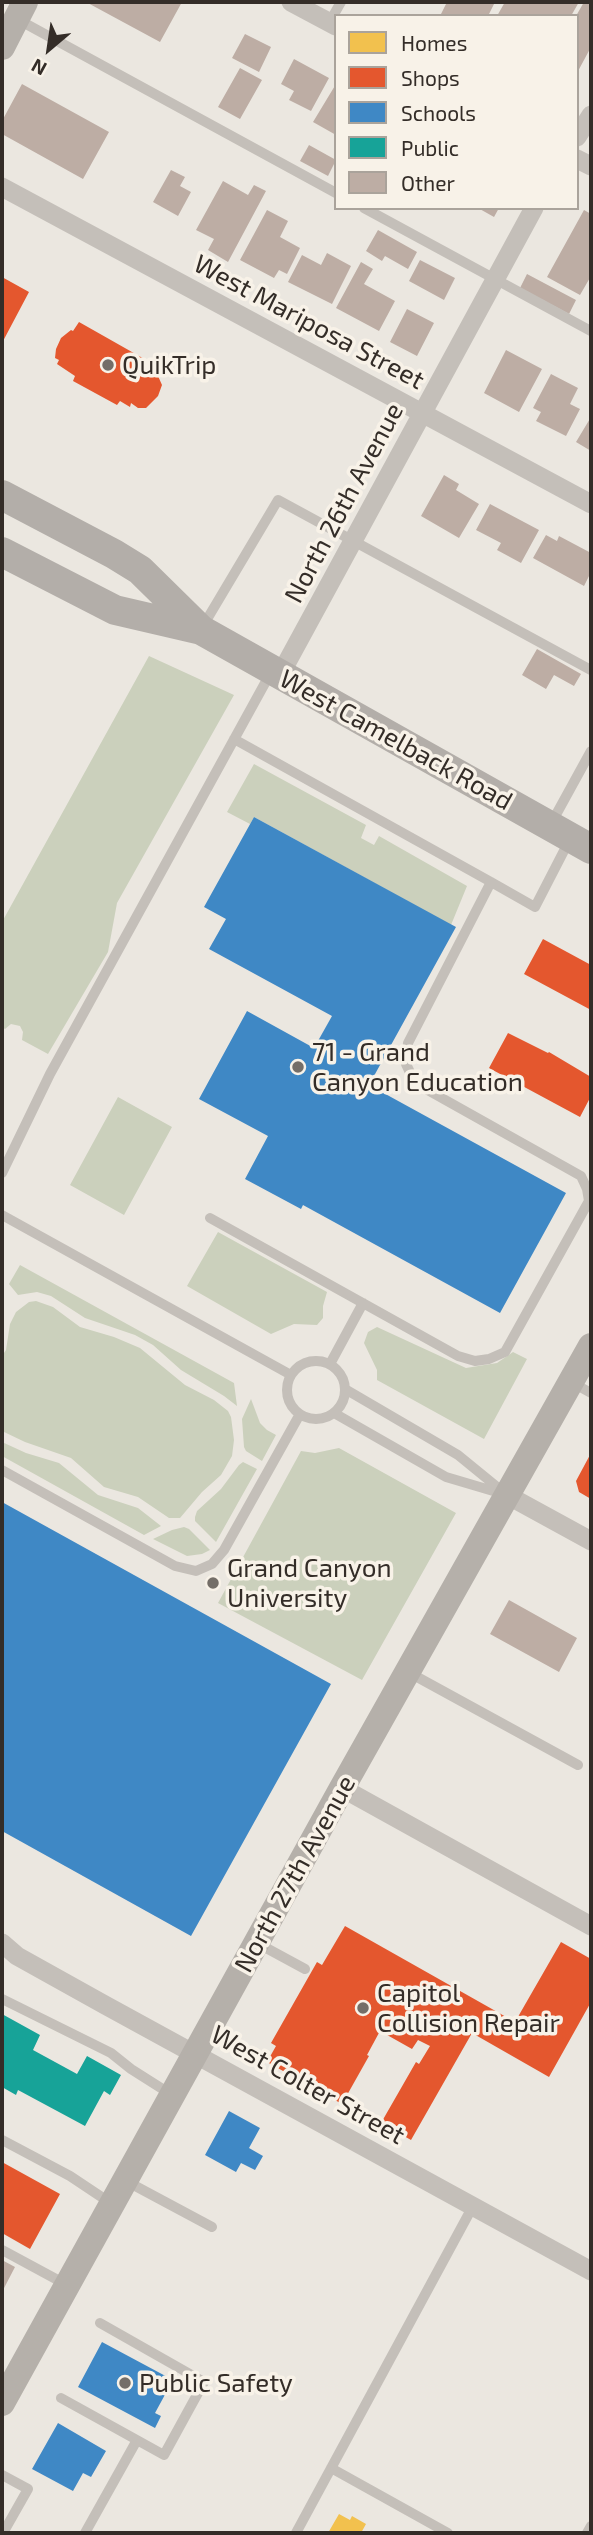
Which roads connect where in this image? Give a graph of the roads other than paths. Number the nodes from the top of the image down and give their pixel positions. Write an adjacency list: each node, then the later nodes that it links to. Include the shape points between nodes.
1 (291, 2): 3 (street)
2 (21, 10): 4 (main road); 8 (lane)
3 (332, 24)
4 (2, 47)
5 (591, 115): 6 (street)
6 (579, 134)
7 (2, 187): 13 (street, West Mariposa Street)
8 (334, 192)
9 (368, 210): 11 (lane)
10 (533, 210): 11 (street, North 26th Avenue)
11 (495, 279): 12 (lane); 13 (street, North 26th Avenue)
12 (591, 331)
13 (422, 412): 15 (street, West Mariposa Street); 16 (street, North 26th Avenue)
14 (2, 495): 18 (main road, West Camelback Road, via 140,570)
15 (591, 504)
16 (352, 542): 18 (lane, via 278,499); 19 (lane); 20 (street, North 26th Avenue)
17 (2, 552): 18 (main road, West Camelback Road, via 115,610)
18 (201, 630): 20 (main road, West Camelback Road)
19 (591, 670)
20 (276, 672): 21 (lane); 23 (main road, West Camelback Road)
21 (234, 740): 24 (lane); 25 (lane, via 50,1074)
22 (591, 751): 23 (lane)
23 (571, 838): 24 (lane, via 535,907)
24 (491, 882): 28 (lane, via 408,1043 406,1064 415,1083 581,1176 589,1201 505,1352 475,1361 458,1356)
25 (2, 1173)
26 (2, 1215): 31 (lane)
27 (209, 1218): 28 (lane)
28 (363, 1303): 30 (lane)
29 (591, 1346): 32 (main road, North 27th Avenue)
30 (330, 1364): 31 (lane, via 305,1362); 33 (lane, via 340,1372)
31 (290, 1375): 35 (lane, via 287,1392)
32 (581, 1388): 37 (main road, North 27th Avenue)
33 (345, 1389): 34 (lane); 37 (lane, via 458,1455)
34 (334, 1413): 35 (lane, via 317,1419); 37 (lane, via 446,1476)
35 (300, 1414): 36 (lane, via 225,1550 212,1564 196,1570 175,1566)
36 (2, 1470)
37 (508, 1495): 38 (street); 39 (main road, North 27th Avenue)
38 (591, 1541)
39 (408, 1672): 40 (lane); 41 (main road, North 27th Avenue)
40 (578, 1765)
41 (342, 1788): 42 (street); 44 (main road, North 27th Avenue)
42 (591, 1926)
43 (2, 1943): 47 (street, West Colter Street, via 17,1956)
44 (257, 1943): 45 (lane); 47 (main road, North 27th Avenue)
45 (305, 1969)
46 (2, 1999): 48 (lane, via 111,2053)
47 (197, 2054): 48 (main road, North 27th Avenue); 52 (street, West Colter Street)
48 (173, 2095): 50 (main road, North 27th Avenue)
49 (2, 2140): 51 (lane)
50 (126, 2181): 51 (main road, North 27th Avenue); 53 (lane)
51 (113, 2204): 56 (main road, North 27th Avenue)
52 (473, 2206): 55 (street, West Colter Street); 61 (lane)
53 (212, 2227)
54 (2, 2250): 56 (lane)
55 (591, 2271)
56 (68, 2286): 59 (main road, North 27th Avenue)
57 (100, 2323): 60 (lane, via 204,2382 164,2455)
58 (61, 2398): 60 (lane)
59 (2, 2403)
60 (136, 2440): 65 (lane)
61 (331, 2468): 66 (lane); 67 (lane)
62 (2, 2475): 64 (lane, via 28,2489)
63 (591, 2526): 68 (lane)
64 (3, 2533)
65 (85, 2533)
66 (296, 2533)
67 (448, 2533)
68 (587, 2533)

